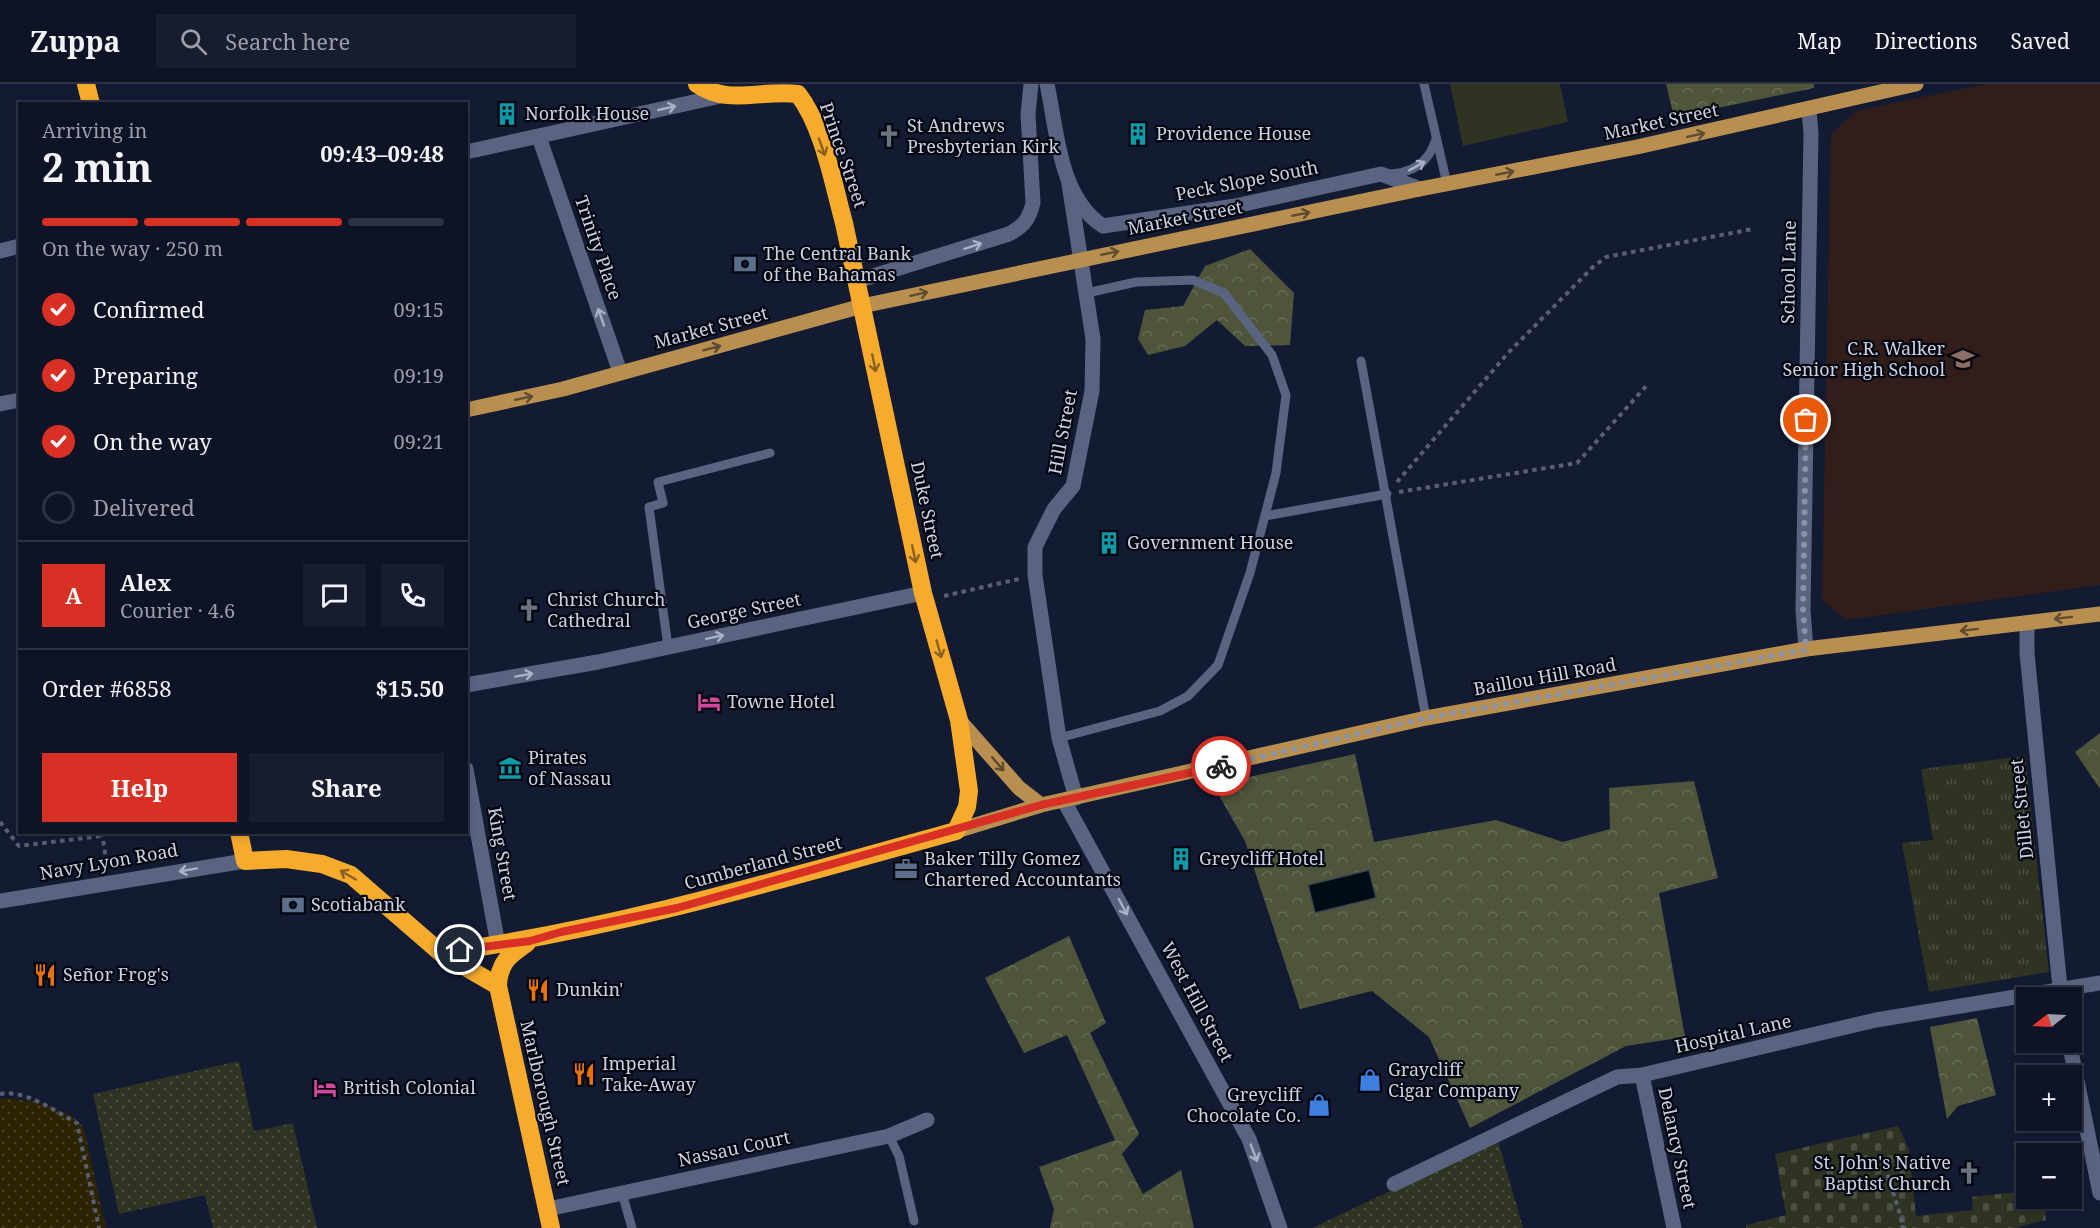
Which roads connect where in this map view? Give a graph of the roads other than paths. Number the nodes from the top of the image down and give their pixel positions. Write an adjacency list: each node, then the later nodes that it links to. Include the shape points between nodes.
1 (86, 84): 9 (highway)
2 (697, 84): 8 (highway)
3 (1031, 84): 20 (street, one-way to 3, via 1022,228 1033,203 1028,114)
4 (1047, 84): 15 (street)
5 (1424, 84): 11 (lane)
6 (1916, 84): 7 (main road, Market Street)
7 (1872, 89): 10 (main road, Market Street)
8 (721, 96): 12 (street, one-way to 8); 20 (highway, Prince Street, one-way to 20, via 788,93 798,94 802,99 829,166)
9 (90, 102)
10 (1809, 110): 16 (main road, Market Street, one-way to 10); 35 (street, School Lane, via 1803,610)
11 (1437, 136): 14 (lane, Peck Slope South, one-way to 11, via 1420,165 1432,153); 16 (lane)
12 (539, 137): 13 (street); 24 (street, Trinity Place, one-way to 12)
13 (468, 152)
14 (1381, 174): 15 (street, Peck Slope South, via 1235,206 1103,226 1086,212); 17 (street)
15 (1068, 181): 21 (street, Hill Street)
16 (1447, 184): 17 (main road, Market Street)
17 (1420, 189): 22 (main road, Market Street, one-way to 17)
18 (18, 246): 19 (street)
19 (0, 251)
20 (857, 282): 22 (highway, Prince Street)
21 (1087, 293): 30 (lane, via 1136,282 1193,280 1224,293 1272,355 1286,395 1276,473); 39 (street, Hill Street, via 1094,339 1092,391 1073,486 1054,509 1035,547 1035,575)
22 (862, 306): 24 (main road, Market Street, one-way to 22); 31 (highway, Duke Street, one-way to 31)
23 (1361, 361): 29 (lane)
24 (620, 372): 27 (main road, Market Street, one-way to 24)
25 (18, 400): 26 (street)
26 (0, 404)
27 (468, 410)
28 (770, 453): 34 (lane, via 658,482 663,502 650,507)
29 (1387, 494): 30 (lane); 37 (lane)
30 (1265, 516): 39 (lane, via 1218,665 1188,696 1160,711)
31 (931, 595): 34 (street, George Street, one-way to 31); 38 (highway, Duke Street, one-way to 38)
32 (2100, 614): 33 (main road, Baillou Hill Road, one-way to 33)
33 (2027, 623): 35 (main road, Baillou Hill Road, one-way to 35); 53 (street, Dillet Street)
34 (668, 647): 36 (street, George Street, one-way to 34)
35 (1806, 650): 37 (main road, Baillou Hill Road)
36 (468, 685)
37 (1426, 718): 41 (main road, Baillou Hill Road)
38 (959, 720): 42 (main road, Duke Street, one-way to 42, via 1019,788); 44 (highway, Duke Street, via 969,791 967,807)
39 (1059, 738): 41 (street, Hill Street)
40 (468, 780): 49 (street, King Street)
41 (1070, 799): 42 (main road, Baillou Hill Road); 67 (street, West Hill Street, one-way to 67, via 1249,1139)
42 (1041, 805): 43 (main road, Baillou Hill Road)
43 (1005, 817): 44 (main road, Cumberland Street)
44 (956, 831): 48 (highway, Cumberland Street, via 677,908)
45 (240, 834): 46 (highway)
46 (245, 861): 47 (street, Navy Lyon Road, one-way to 47); 50 (highway, Navy Lyon Road, one-way to 46, via 351,875 322,864 286,858)
47 (5, 901)
48 (530, 941): 49 (highway, Cumberland Street); 52 (highway, Cumberland Street, via 504,959)
49 (498, 945): 50 (highway, Cumberland Street)
50 (441, 953): 52 (highway, Navy Lyon Road)
51 (2100, 984): 54 (street, Hospital Lane)
52 (498, 987): 63 (highway, Marlborough Street)
53 (2059, 987)
54 (2082, 988)
55 (2016, 1000): 57 (street, Hospital Lane, via 1876,1020)
56 (2071, 1053): 62 (street)
57 (1642, 1075): 60 (street, Hospital Lane, via 1617,1077); 68 (street, Delancy Street)
58 (927, 1120): 59 (street, Nassau Court)
59 (889, 1136): 61 (street, Nassau Court); 64 (lane, via 899,1156)
60 (1394, 1184)
61 (622, 1193): 63 (street, Nassau Court); 66 (lane)
62 (2100, 1193)
63 (548, 1209): 65 (highway, Marlborough Street)
64 (914, 1221)
65 (551, 1228)
66 (632, 1228)
67 (1280, 1228)
68 (1674, 1228)

